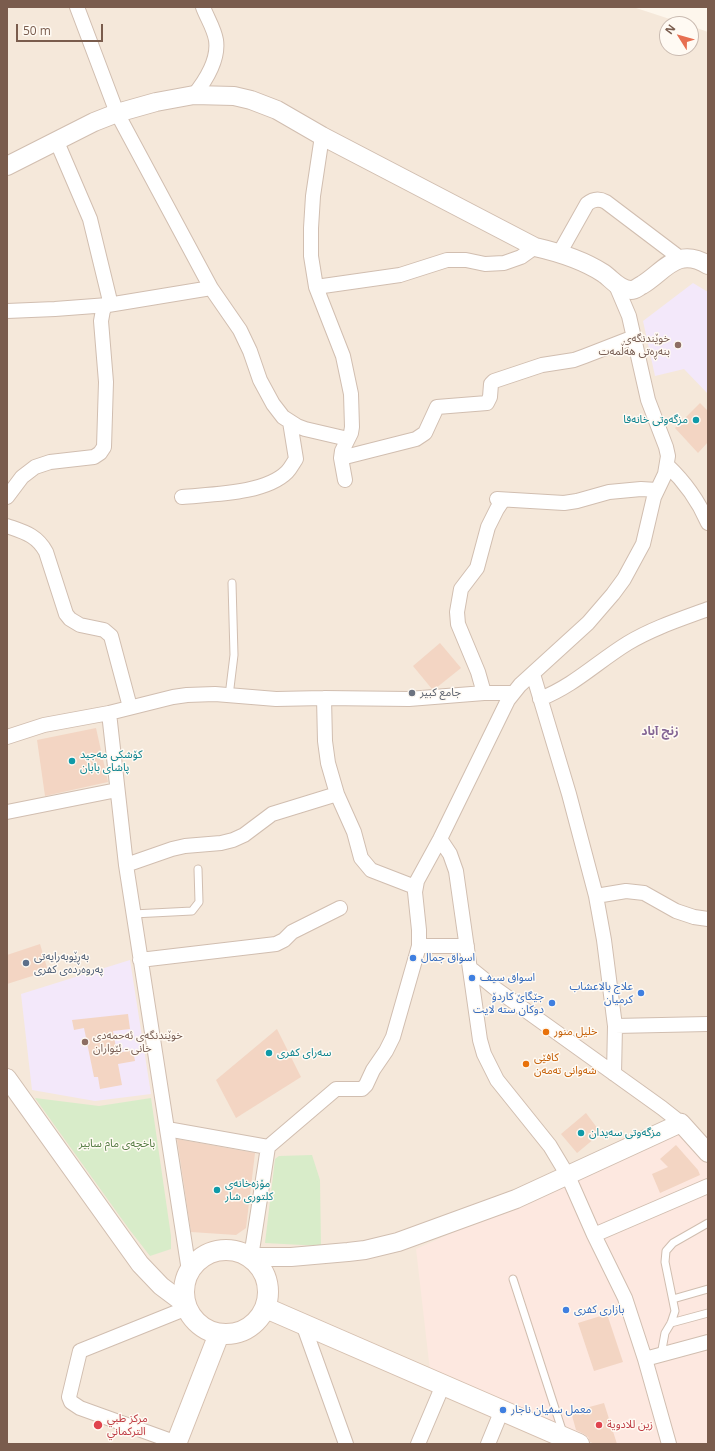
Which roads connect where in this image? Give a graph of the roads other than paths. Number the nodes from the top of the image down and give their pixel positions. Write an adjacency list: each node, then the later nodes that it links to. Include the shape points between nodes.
1 (77, 7): 4 (street)
2 (203, 7): 3 (street, via 216,40 215,50 210,71)
3 (194, 95): 4 (street); 5 (street, via 234,96 251,100 278,110)
4 (117, 113): 6 (street); 14 (street)
5 (322, 136): 8 (street); 13 (street, via 310,228)
6 (57, 142): 7 (street); 15 (street, via 92,226 109,297)
7 (7, 166)
8 (535, 246): 9 (street); 13 (street, via 521,257 504,264 447,260 400,275)
9 (560, 252): 10 (street, via 587,204 600,199); 12 (street, via 603,273)
10 (680, 258): 11 (street, via 693,259); 12 (street, via 666,265 633,290 625,290)
11 (708, 265)
12 (615, 284): 17 (street, via 629,316)
13 (316, 287): 19 (street, via 348,375 353,420)
14 (211, 288): 15 (street); 18 (street, via 246,340 260,380 273,404)
15 (108, 304): 16 (street, via 55,310); 24 (street, via 100,321 106,382 104,447 94,457 50,462 35,467 22,477)
16 (7, 311)
17 (634, 337): 20 (street, via 574,360 542,365 494,381 487,403 437,407 424,433 416,439); 21 (street, via 648,400 666,447)
18 (290, 422): 19 (street, via 305,430); 25 (street, via 296,459 287,472 270,483 247,490)
19 (348, 439): 20 (street)
20 (341, 458): 22 (street)
21 (667, 466): 23 (street); 26 (street, via 692,493)
22 (345, 480)
23 (658, 490): 30 (street, via 643,544 624,579 588,623); 31 (street, via 608,492 564,503 500,500 488,527 477,568 461,590 456,612 458,624)
24 (7, 497)
25 (182, 497)
26 (708, 523)
27 (7, 526): 36 (street, via 33,536 43,545 64,609 70,619 80,625 104,630 111,636)
28 (232, 583): 33 (lane, via 234,655)
29 (708, 609): 35 (street, via 634,640 566,687)
30 (533, 674): 32 (street); 35 (street)
31 (484, 693): 32 (street); 34 (street, via 410,699)
32 (513, 693): 42 (street)
33 (229, 696): 34 (street, via 276,699); 36 (street, via 187,695)
34 (324, 698): 40 (street, via 326,752)
35 (540, 699): 46 (street)
36 (130, 707): 37 (street)
37 (109, 713): 38 (street, via 44,725); 39 (street)
38 (7, 738)
39 (118, 790): 41 (street); 43 (street)
40 (337, 794): 43 (street, via 272,814 233,840 172,849); 45 (street, via 350,819 364,863 376,872)
41 (7, 812)
42 (440, 839): 45 (street); 51 (street, via 455,867)
43 (126, 865): 48 (street)
44 (198, 869): 48 (lane, via 199,902 192,911)
45 (415, 886): 50 (street)
46 (596, 896): 49 (street, via 626,891 644,893 676,911); 55 (street)
47 (340, 908): 52 (street, via 292,932 276,944)
48 (133, 914): 52 (street)
49 (708, 919)
50 (418, 946): 51 (street); 60 (street, via 393,1038 366,1085 359,1090 336,1089)
51 (467, 946): 53 (street)
52 (140, 960): 59 (street)
53 (470, 968): 56 (street); 62 (street, via 480,1040 490,1067 505,1092 550,1146)
54 (708, 1024): 55 (street)
55 (615, 1026): 56 (street)
56 (614, 1074): 58 (street)
57 (7, 1078): 71 (street, via 140,1264 161,1286)
58 (681, 1123): 61 (street); 62 (street)
59 (167, 1129): 60 (street); 67 (street)
60 (268, 1147): 66 (street)
61 (708, 1153)
62 (568, 1176): 65 (street); 66 (street, via 490,1210 382,1246 348,1252)
63 (708, 1186): 65 (street)
64 (708, 1223): 70 (lane, via 672,1243 666,1251 665,1262)
65 (594, 1235): 79 (street, via 625,1298)
66 (251, 1257): 67 (main road, via 240,1251 217,1250 206,1254); 72 (main road, via 261,1267 267,1280 269,1294)
67 (189, 1271): 71 (main road, via 184,1292)
68 (513, 1279): 82 (lane)
69 (708, 1289): 70 (lane)
70 (673, 1299): 74 (lane, via 675,1311)
71 (186, 1306): 76 (main road, via 200,1325); 83 (street, via 80,1351 69,1397 71,1402 80,1408)
72 (266, 1308): 75 (main road); 76 (main road, via 258,1320 247,1329 233,1334)
73 (708, 1313): 74 (lane)
74 (671, 1323): 78 (lane, via 665,1333)
75 (303, 1324): 80 (main road); 84 (street)
76 (219, 1334): 83 (main road)
77 (708, 1342): 78 (street)
78 (661, 1355): 79 (street)
79 (645, 1359): 87 (street)
80 (444, 1385): 81 (main road); 85 (street)
81 (502, 1410): 82 (main road); 86 (street)
82 (569, 1442)
83 (177, 1444)
84 (346, 1444)
85 (418, 1444)
86 (488, 1444)
87 (669, 1444)

